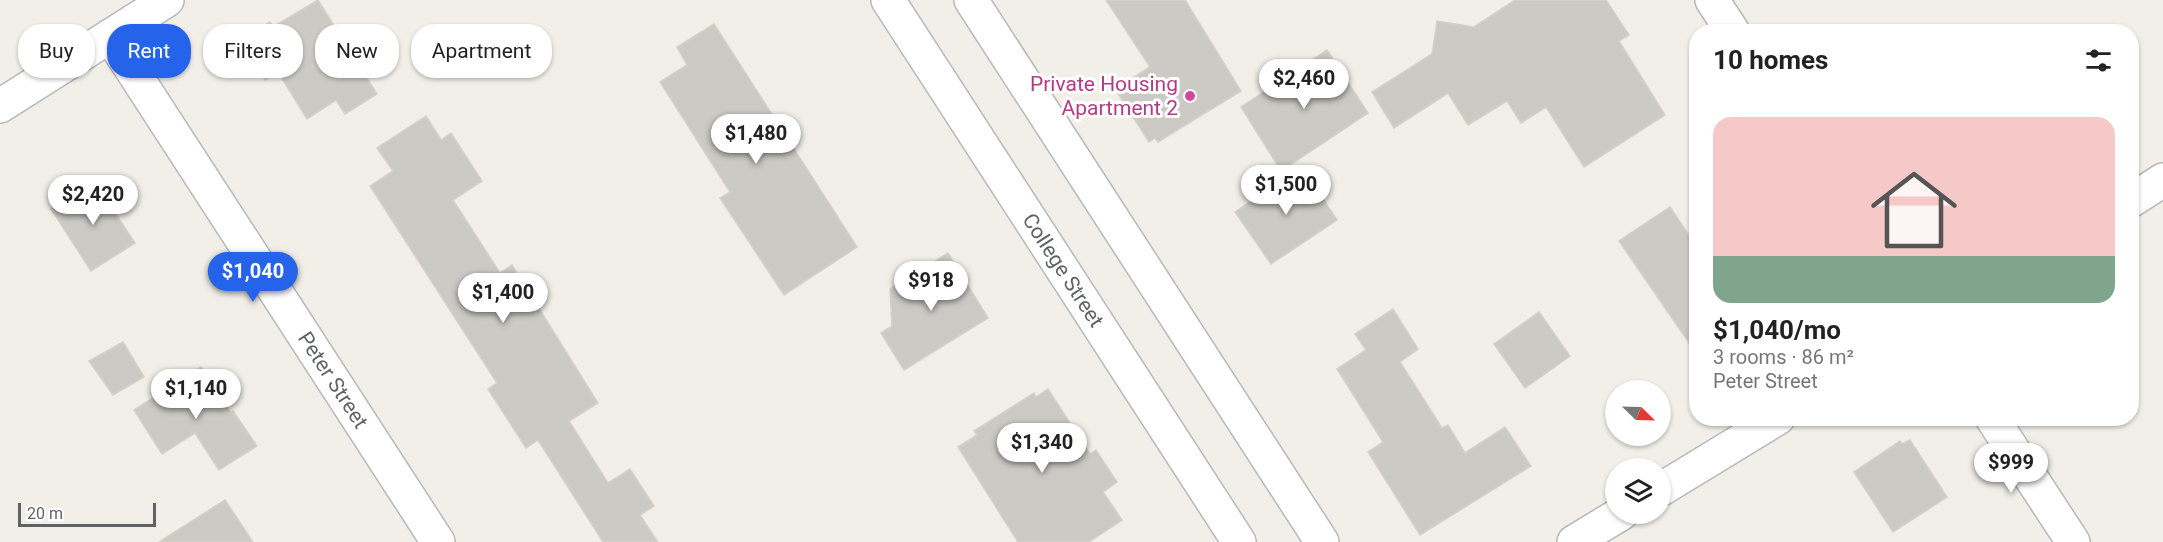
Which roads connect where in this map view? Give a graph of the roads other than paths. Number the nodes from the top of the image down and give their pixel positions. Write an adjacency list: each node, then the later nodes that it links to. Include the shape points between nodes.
1 (167, 0): 5 (street)
2 (888, 0): 17 (street, College Street)
3 (971, 0): 18 (street)
4 (1712, 0): 6 (street)
5 (129, 24)
6 (1728, 24)
7 (107, 38): 9 (street)
8 (137, 78): 16 (street, Peter Street)
9 (0, 106)
10 (2163, 180): 11 (street)
11 (2139, 195)
12 (1765, 426): 14 (street)
13 (1997, 426): 20 (street)
14 (1671, 483)
15 (1605, 523): 19 (street)
16 (438, 542)
17 (1239, 542)
18 (1322, 542)
19 (1574, 542)
20 (2073, 542)

